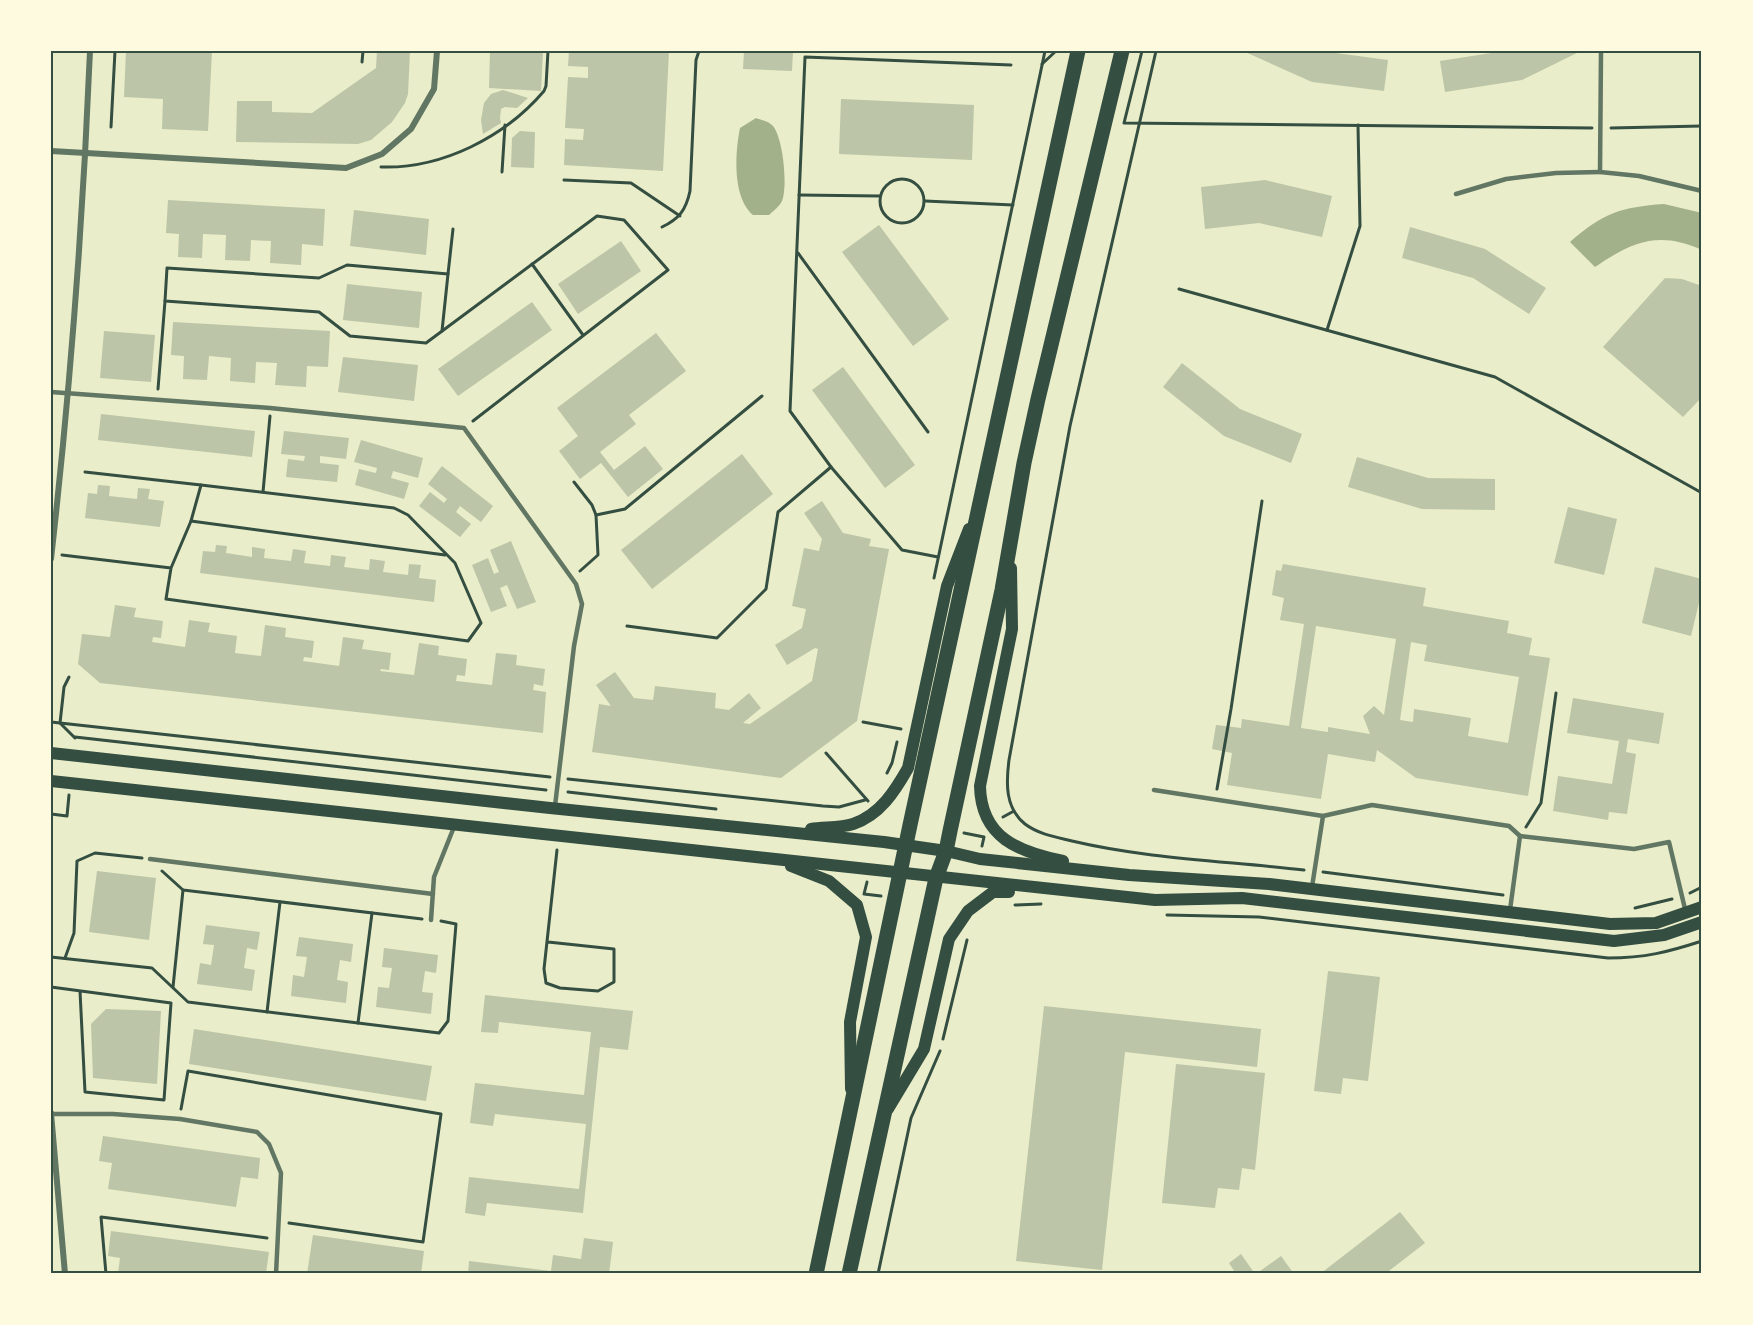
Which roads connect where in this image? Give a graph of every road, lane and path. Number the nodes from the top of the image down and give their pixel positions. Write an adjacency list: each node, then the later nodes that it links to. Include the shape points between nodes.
1 (90, 51): 24 (street)
2 (116, 51): 21 (path)
3 (363, 51): 14 (path)
4 (437, 51): 25 (street, via 434,89 411,129 382,154)
5 (548, 51): 18 (path, via 544,91)
6 (699, 51): 35 (path, via 690,191)
7 (1045, 51): 15 (path)
8 (1056, 51): 15 (path)
9 (1078, 51): 57 (main road)
10 (1122, 51): 64 (main road, via 1038,399)
11 (1142, 51): 17 (path, via 1124,123)
12 (1156, 51): 17 (path)
13 (1601, 51): 22 (lane)
14 (362, 62)
15 (1042, 64): 34 (path)
16 (1011, 65): 31 (path, via 805,57)
17 (1140, 124): 19 (path); 100 (path, via 1056,496 1009,760 1008,795 1024,822 1053,836 1133,854)
18 (505, 125): 25 (path, via 459,153 433,160 396,168 373,167); 26 (path)
19 (1358, 125): 22 (path); 43 (path, via 1360,226)
20 (1702, 126): 22 (path)
21 (111, 127)
22 (1600, 128): 27 (lane)
23 (51, 151): 24 (street)
24 (86, 152): 25 (street, via 346,168); 47 (street)
25 (367, 160)
26 (502, 172)
27 (1600, 172): 29 (lane, via 1639,176); 30 (lane, via 1506,178)
28 (564, 180): 35 (path, via 631,183)
29 (1702, 191)
30 (1456, 194)
31 (799, 195): 32 (path); 38 (path)
32 (880, 196): 33 (path, via 888,183 902,178 916,182); 33 (path, via 882,212 902,223 915,219)
33 (925, 201): 34 (path)
34 (1013, 205): 67 (path)
35 (680, 216): 36 (path)
36 (662, 226)
37 (453, 229): 40 (path)
38 (796, 252): 52 (path); 53 (path, via 790,411)
39 (532, 264): 44 (path); 45 (path); 45 (path, via 597,216 624,220 668,270)
40 (448, 274): 42 (path, via 347,265 319,278 167,268); 44 (path)
41 (1179, 289): 43 (path)
42 (165, 301): 44 (path, via 319,312 350,336 426,343); 49 (path)
43 (1327, 330): 59 (path, via 1495,377)
44 (442, 332)
45 (584, 335): 51 (path)
46 (51, 392): 47 (lane)
47 (67, 394): 49 (lane); 61 (street)
48 (762, 396): 62 (path, via 625,509)
49 (158, 400): 50 (lane)
50 (270, 408): 51 (lane); 58 (path)
51 (464, 428): 70 (lane)
52 (928, 432)
53 (831, 467): 67 (path, via 902,550); 72 (path, via 777,512 766,589 717,638)
54 (85, 472): 56 (path)
55 (574, 482): 62 (path)
56 (201, 485): 58 (path); 63 (path)
57 (984, 489): 93 (main road, via 947,586 908,768 878,810 853,824); 96 (main road)
58 (263, 492): 66 (path, via 394,508 408,515)
59 (1702, 493)
60 (1262, 501): 87 (path)
61 (55, 503): 65 (street)
62 (596, 516): 70 (path, via 598,555)
63 (191, 521): 66 (path); 69 (path)
64 (1010, 540): 97 (main road); 102 (main road, via 1012,629 980,786 985,816 1001,837 1020,848)
65 (52, 554): 68 (street); 69 (path)
66 (447, 555): 69 (path, via 481,623 468,641 166,599)
67 (938, 557): 71 (path)
68 (51, 559)
69 (171, 567)
70 (572, 578): 80 (lane, via 582,604)
71 (933, 580)
72 (627, 626)
73 (69, 677): 80 (path, via 60,723)
74 (1556, 693): 95 (path, via 1540,803)
75 (863, 722): 76 (path)
76 (900, 729)
77 (75, 737): 84 (path)
78 (898, 740): 81 (path)
79 (51, 753): 88 (main road)
80 (558, 778): 84 (lane); 86 (path, via 823,806)
81 (883, 781)
82 (51, 782): 92 (main road)
83 (1154, 790): 87 (lane)
84 (556, 791): 88 (lane); 90 (path)
85 (872, 793): 86 (path)
86 (867, 800): 89 (path)
87 (1215, 800): 91 (lane)
88 (554, 808): 93 (main road)
89 (852, 809)
90 (722, 810)
91 (1323, 816): 95 (lane, via 1372,805 1509,826); 100 (lane)
92 (455, 825): 94 (main road); 108 (lane, via 434,877)
93 (789, 832): 96 (main road)
94 (558, 836): 99 (main road); 124 (path)
95 (1521, 836): 109 (lane); 110 (lane, via 1634,849 1669,842)
96 (906, 845): 97 (main road); 101 (main road)
97 (946, 851): 102 (main road, via 968,858); 103 (main road)
98 (150, 859): 106 (path); 108 (lane); 126 (path, via 94,853 77,861 74,933)
99 (776, 860): 101 (main road); 132 (main road, via 829,881 857,905 866,937 850,1022)
100 (1314, 871): 105 (lane); 109 (path)
101 (900, 874): 103 (main road); 132 (main road)
102 (1129, 875): 105 (main road)
103 (936, 878): 107 (main road); 134 (main road)
104 (1702, 887): 110 (path)
105 (1311, 889): 116 (main road)
106 (183, 890): 111 (path); 128 (path)
107 (1059, 890): 121 (main road, via 1155,900 1242,898 1614,941 1664,935); 134 (main road, via 993,892 968,911 949,939 924,1049)
108 (433, 894): 120 (lane)
109 (1512, 896): 116 (lane)
110 (1682, 897): 115 (path); 118 (lane)
111 (280, 902): 117 (path); 130 (path)
112 (1041, 904): 113 (path)
113 (1010, 905)
114 (1702, 907): 118 (main road)
115 (1628, 909)
116 (1509, 912): 118 (main road, via 1610,924 1656,923)
117 (372, 913): 120 (path); 131 (path)
118 (1686, 913)
119 (1158, 915): 123 (path, via 1259,917 1608,958 1661,954)
120 (431, 920): 131 (path, via 456,924 448,1021 439,1033)
121 (1702, 922)
122 (968, 938): 143 (path, via 939,1055 911,1118)
123 (1702, 941)
124 (548, 942): 124 (path, via 546,983 598,991 614,982 614,949)
125 (51, 957): 126 (path)
126 (65, 958): 128 (path, via 152,968)
127 (51, 987): 129 (path)
128 (173, 987): 130 (path, via 188,1002)
129 (81, 991): 129 (path, via 171,1003 164,1100 85,1092)
130 (267, 1012): 131 (path)
131 (358, 1023)
132 (851, 1109): 141 (main road)
133 (51, 1113): 135 (lane); 138 (street)
134 (884, 1115): 142 (main road)
135 (180, 1119): 136 (lane, via 257,1132 269,1144 281,1173); 136 (path, via 188,1071 441,1114 423,1242)
136 (278, 1222): 137 (lane)
137 (278, 1240): 139 (path, via 102,1216); 140 (lane)
138 (65, 1274)
139 (106, 1274)
140 (276, 1274)
141 (816, 1274)
142 (849, 1274)
143 (878, 1274)

